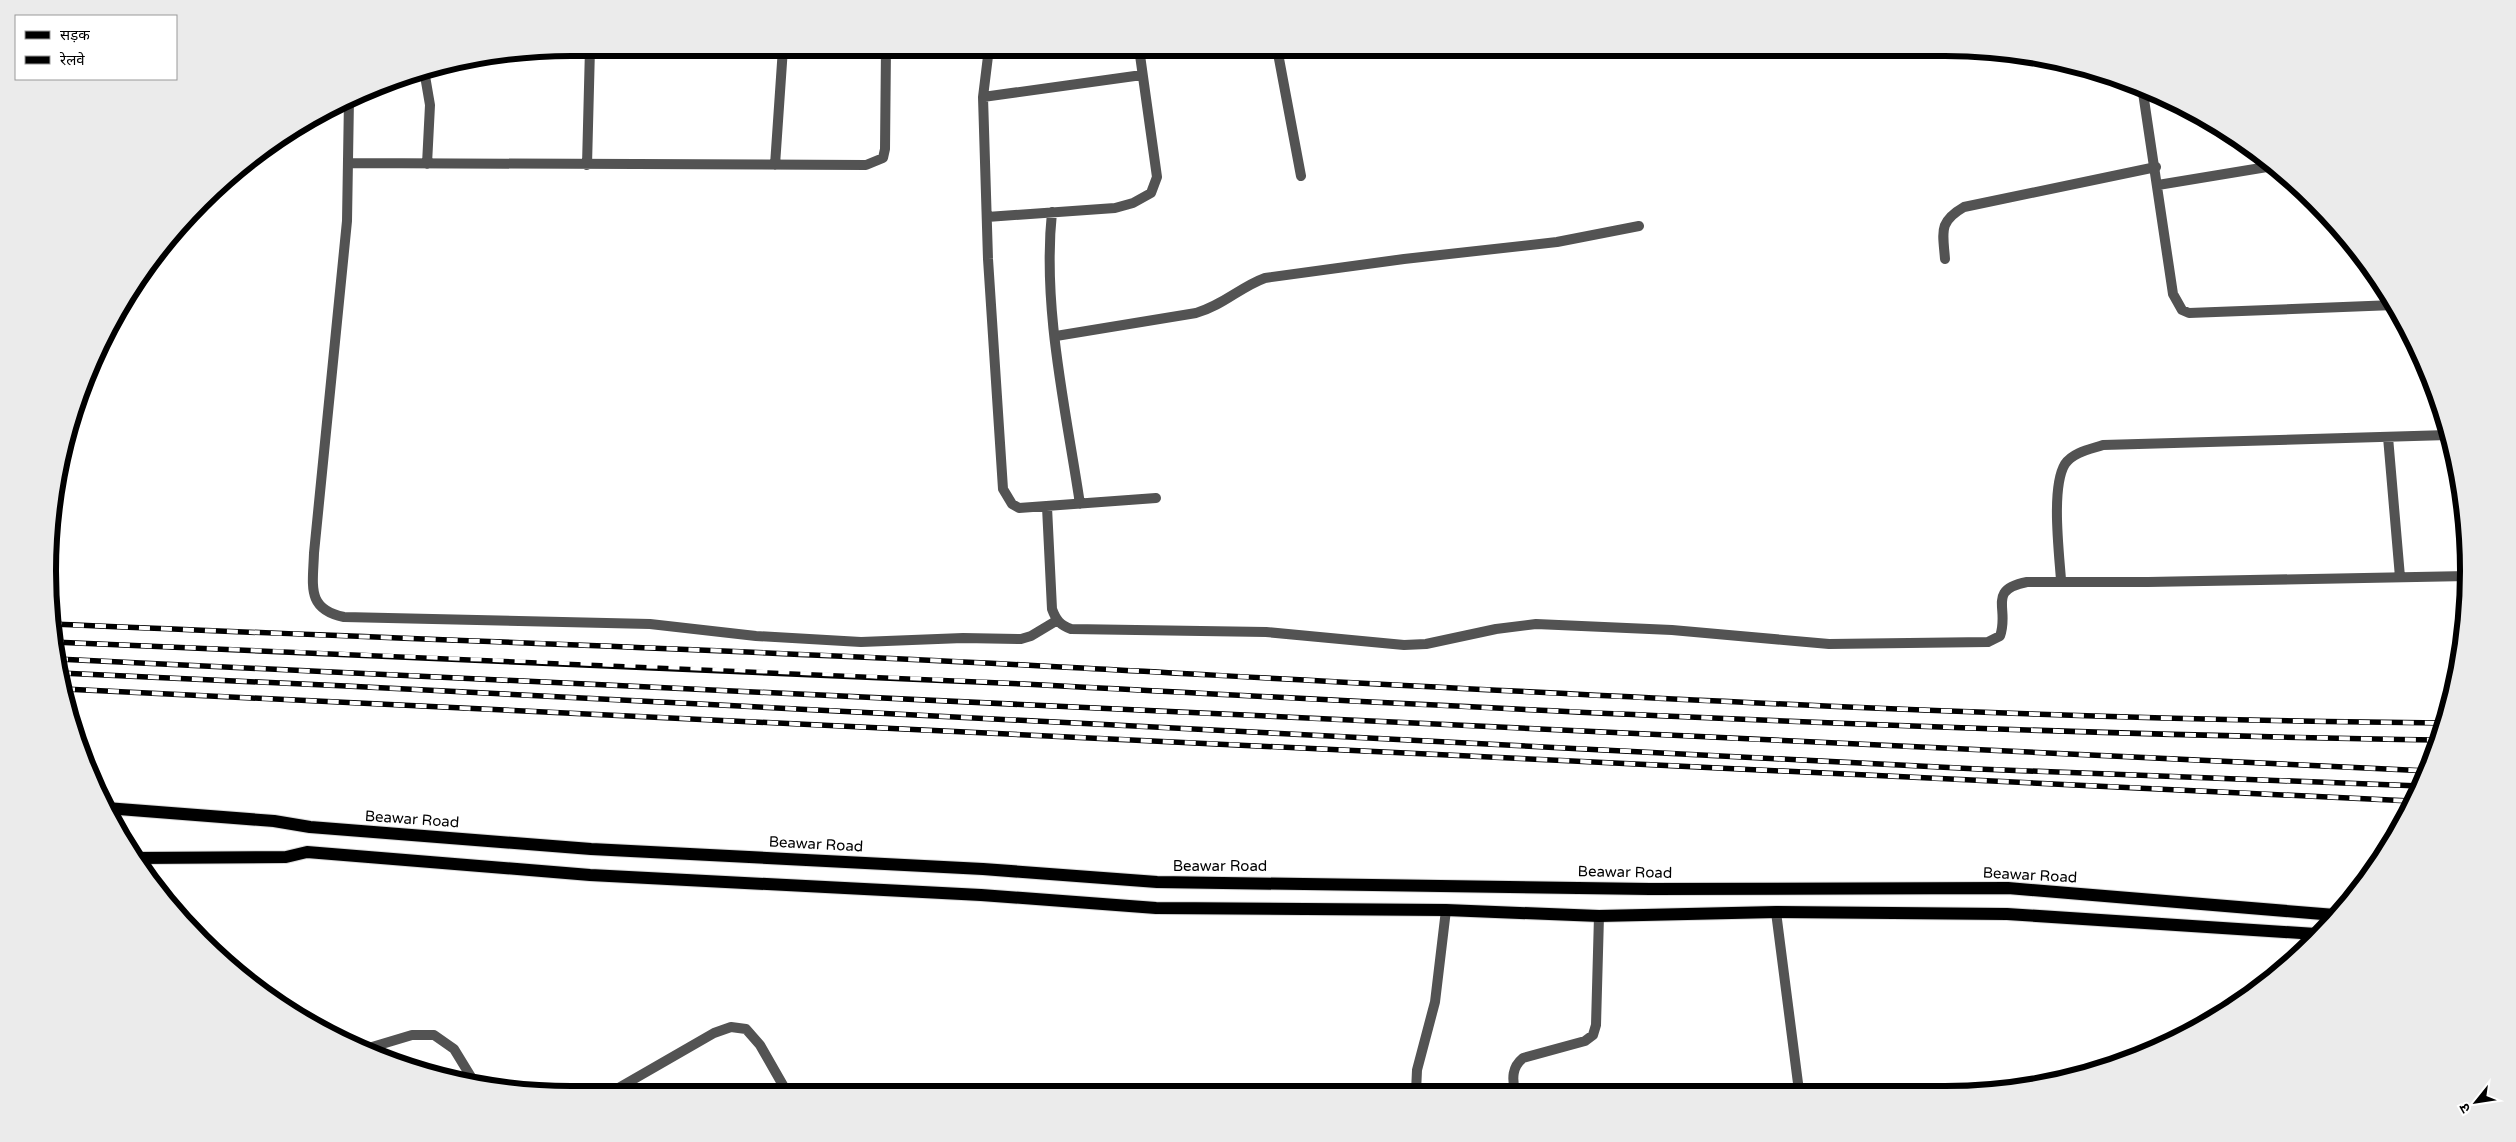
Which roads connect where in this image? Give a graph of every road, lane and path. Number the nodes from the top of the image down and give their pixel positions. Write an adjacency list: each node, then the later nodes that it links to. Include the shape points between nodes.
1 (590, 56): 14 (street)
2 (782, 56): 15 (street)
3 (886, 56): 15 (street, via 883,158 866,165)
4 (987, 56): 10 (street)
5 (1140, 56): 7 (street)
6 (1278, 56): 18 (street)
7 (1142, 75): 10 (street); 20 (street, via 1156,178 1151,193 1115,208)
8 (425, 78): 13 (street, via 430,105)
9 (2144, 96): 16 (street)
10 (983, 97): 21 (street)
11 (349, 106): 12 (street)
12 (348, 163): 13 (street); 34 (street, via 347,221 314,553 312,592 323,610 344,617 650,624 756,636 861,642 1021,639 1032,636)
13 (427, 164): 14 (street)
14 (587, 165): 15 (street)
15 (775, 165)
16 (2156, 167): 19 (street); 23 (street, via 1964,207 1951,215 1943,227)
17 (2264, 168): 19 (street)
18 (1301, 176)
19 (2158, 185): 24 (street, via 2173,294 2182,310 2190,313)
20 (1052, 212): 21 (street); 25 (street, via 1048,247)
21 (987, 217): 30 (street, via 1003,489 1012,504 1019,508)
22 (1639, 226): 25 (street, via 1557,242 1265,278 1215,307 1196,313)
23 (1945, 259)
24 (2386, 305)
25 (1056, 336): 29 (street)
26 (2441, 435): 27 (street)
27 (2388, 437): 32 (street); 33 (street, via 2103,445 2080,452 2066,463 2057,487)
28 (1156, 498): 29 (street)
29 (1080, 504): 30 (street)
30 (1047, 507): 34 (street, via 1051,602)
31 (2460, 576): 32 (street)
32 (2400, 577): 33 (street, via 2148,582)
33 (2060, 580): 34 (street, via 2027,582 2008,588 2002,599 2003,630 2000,636 1988,642 1829,644 1672,630 1536,624 1404,645 1266,632 1071,629)
34 (1056, 620)
35 (114, 809): 39 (main road, Beawar Road, via 592,849 983,869 1157,882 1650,889 2008,888)
36 (144, 858): 37 (main road, via 286,857 307,852 590,875 981,895 1156,908)
37 (1446, 910): 40 (main road); 46 (street, via 1435,1002 1417,1070)
38 (1776, 912): 40 (main road); 41 (main road, via 2007,914); 48 (street)
39 (2328, 914)
40 (1598, 916): 47 (street, via 1596,1024 1593,1035 1585,1041 1523,1058 1516,1064)
41 (2310, 934)
42 (373, 1047): 43 (street, via 412,1035 434,1035 454,1049)
43 (470, 1076)
44 (622, 1086): 45 (street, via 714,1033 731,1027 746,1029 760,1045)
45 (783, 1086)
46 (1416, 1086)
47 (1515, 1086)
48 (1798, 1086)

